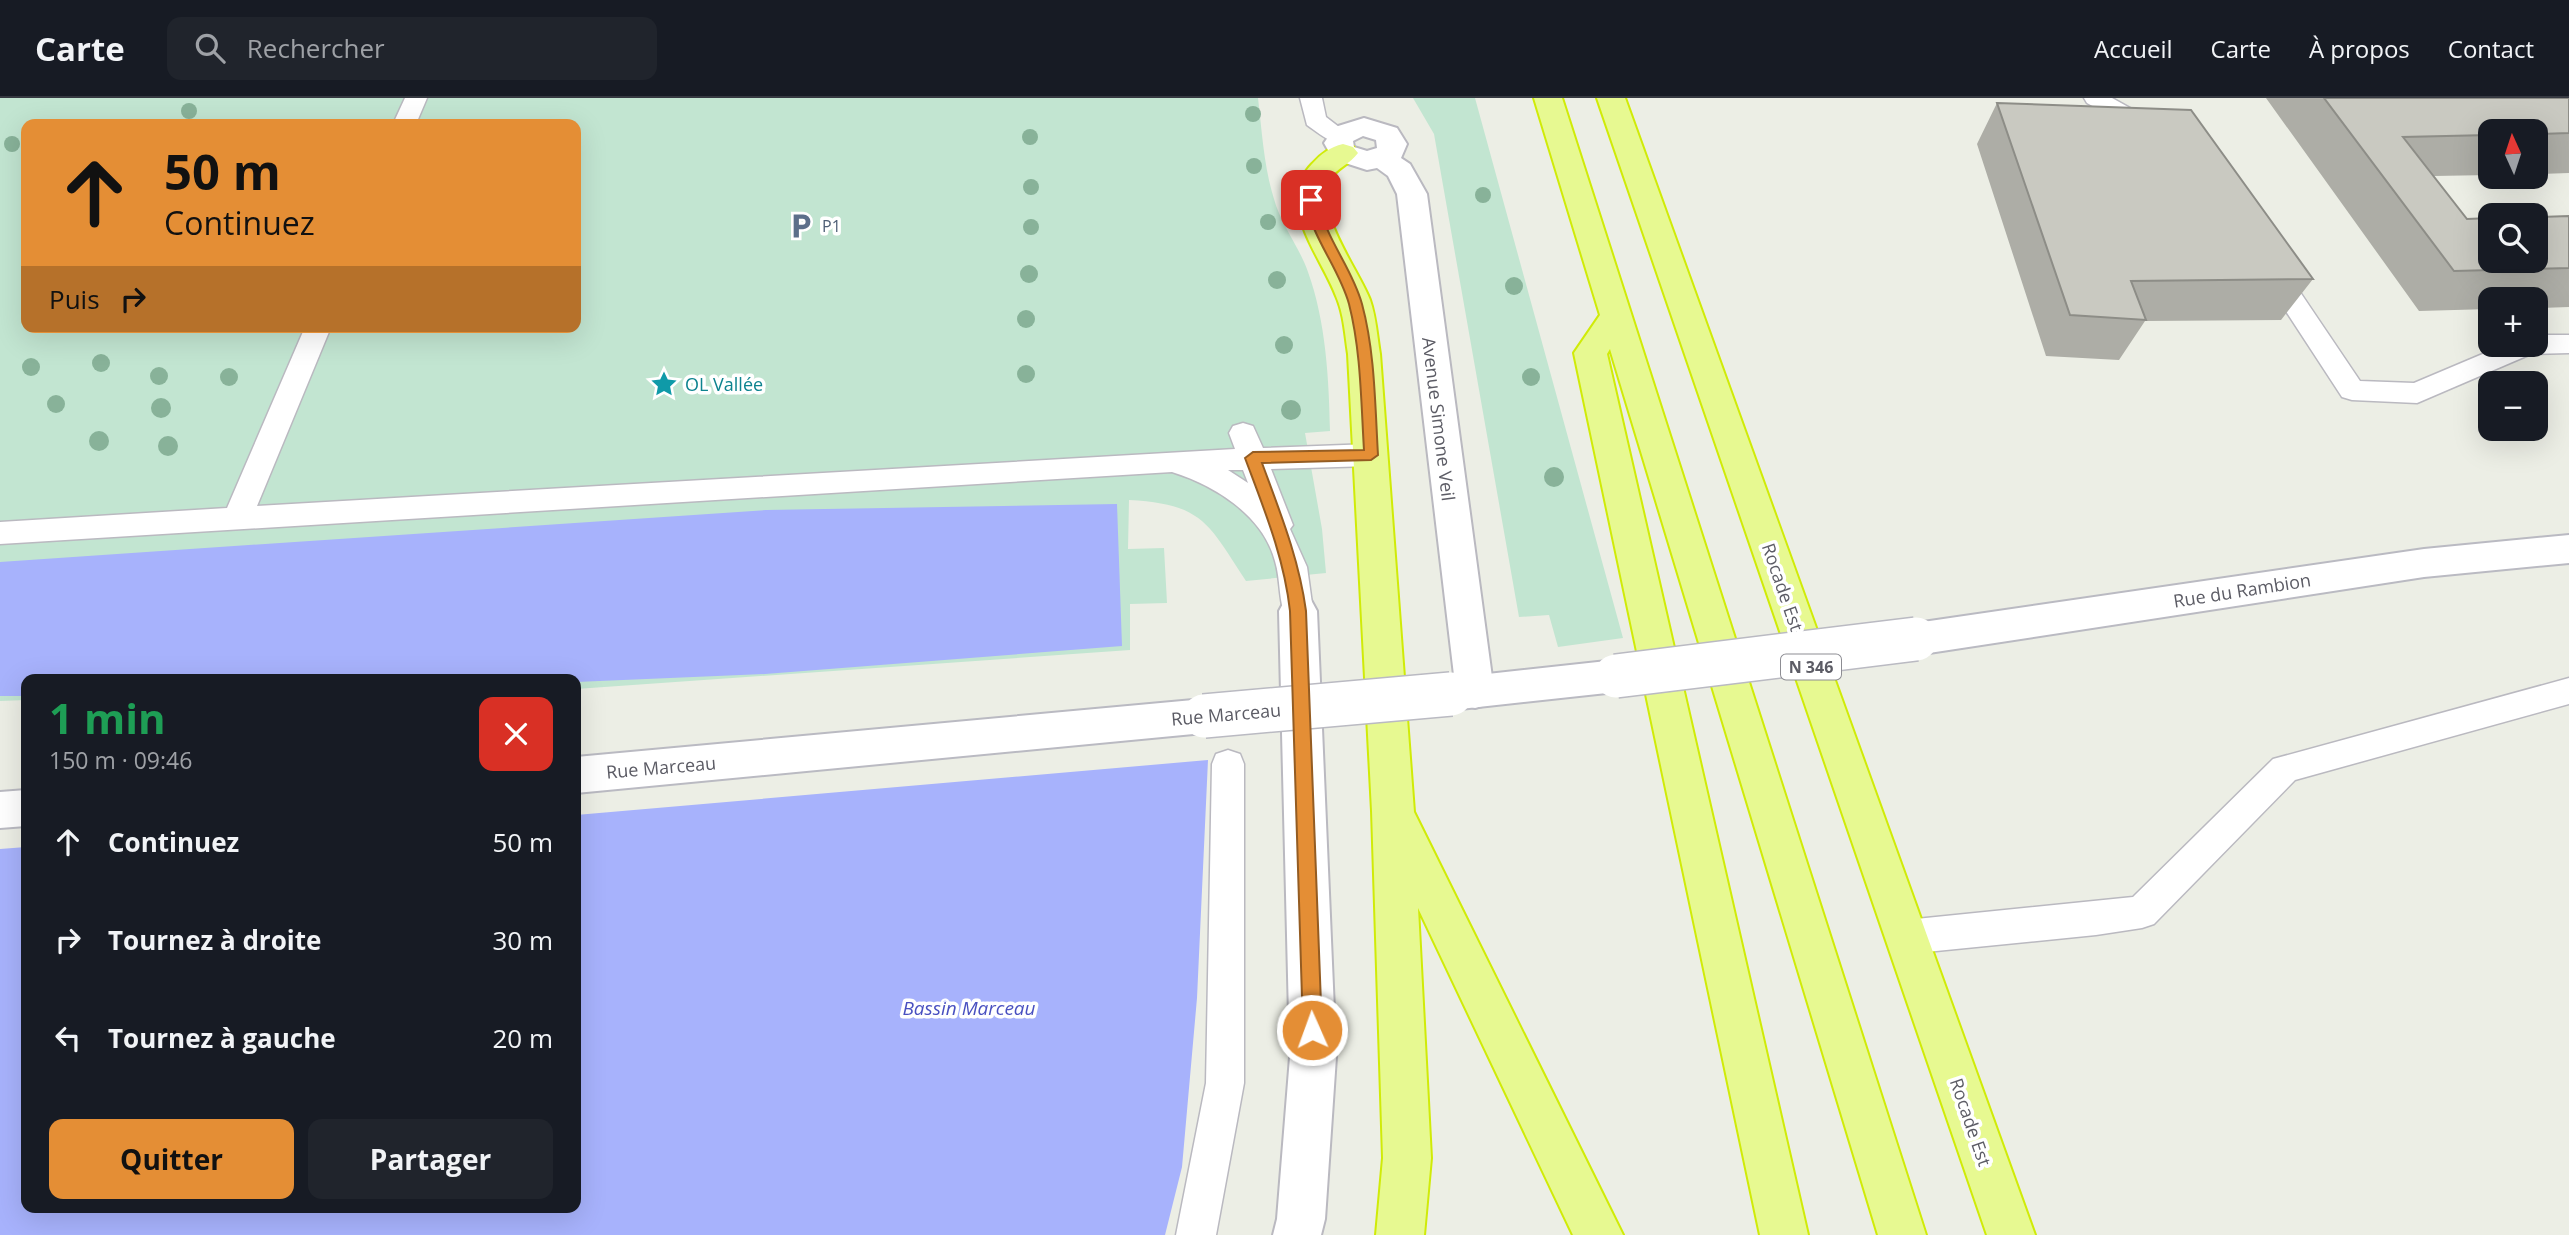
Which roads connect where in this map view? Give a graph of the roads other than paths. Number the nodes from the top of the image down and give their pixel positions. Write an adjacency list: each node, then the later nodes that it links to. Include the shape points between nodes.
1 (416, 98): 8 (lane)
2 (1291, 98): 7 (lane, via 1297,106)
3 (1375, 98): 9 (street)
4 (1548, 98): 12 (highway)
5 (1611, 98): 31 (highway, Rocade Est / N 346)
6 (2095, 98): 10 (lane)
7 (1313, 109): 9 (lane)
8 (407, 119)
9 (1349, 139): 16 (highway, via 1313,181 1311,200 1316,223 1355,302 1364,354); 25 (street, Avenue Simone Veil, via 1367,161 1383,158 1400,171 1412,194)
10 (2172, 142)
11 (2254, 244): 14 (lane, via 2352,390 2417,393 2528,345)
12 (1616, 316): 36 (highway, via 1590,353); 37 (highway)
13 (315, 333): 18 (lane)
14 (2569, 344)
15 (1248, 446): 16 (lane); 17 (lane); 20 (lane)
16 (1371, 455): 30 (highway)
17 (1172, 461): 18 (lane); 20 (lane, via 1210,474 1236,490)
18 (237, 518): 19 (lane)
19 (0, 533)
20 (1284, 543): 22 (lane)
21 (2569, 549): 23 (street, Rue du Rambion, via 2424,563)
22 (1298, 611): 33 (street, via 1313,1057)
23 (1916, 639): 25 (street, Rue Marceau, bridge)
24 (2569, 691): 31 (lane, via 2285,769 2142,912)
25 (1463, 693): 27 (street, Rue Marceau, bridge)
26 (1228, 764): 32 (lane, via 1225,1083)
27 (581, 775)
28 (21, 808): 29 (street)
29 (0, 810)
30 (1393, 811): 34 (highway, via 1407,1158); 35 (highway)
31 (1906, 937): 38 (highway, Rocade Est / N 346)
32 (1196, 1235)
33 (1297, 1235)
34 (1400, 1235)
35 (1599, 1235)
36 (1784, 1235)
37 (1902, 1235)
38 (2011, 1235)

